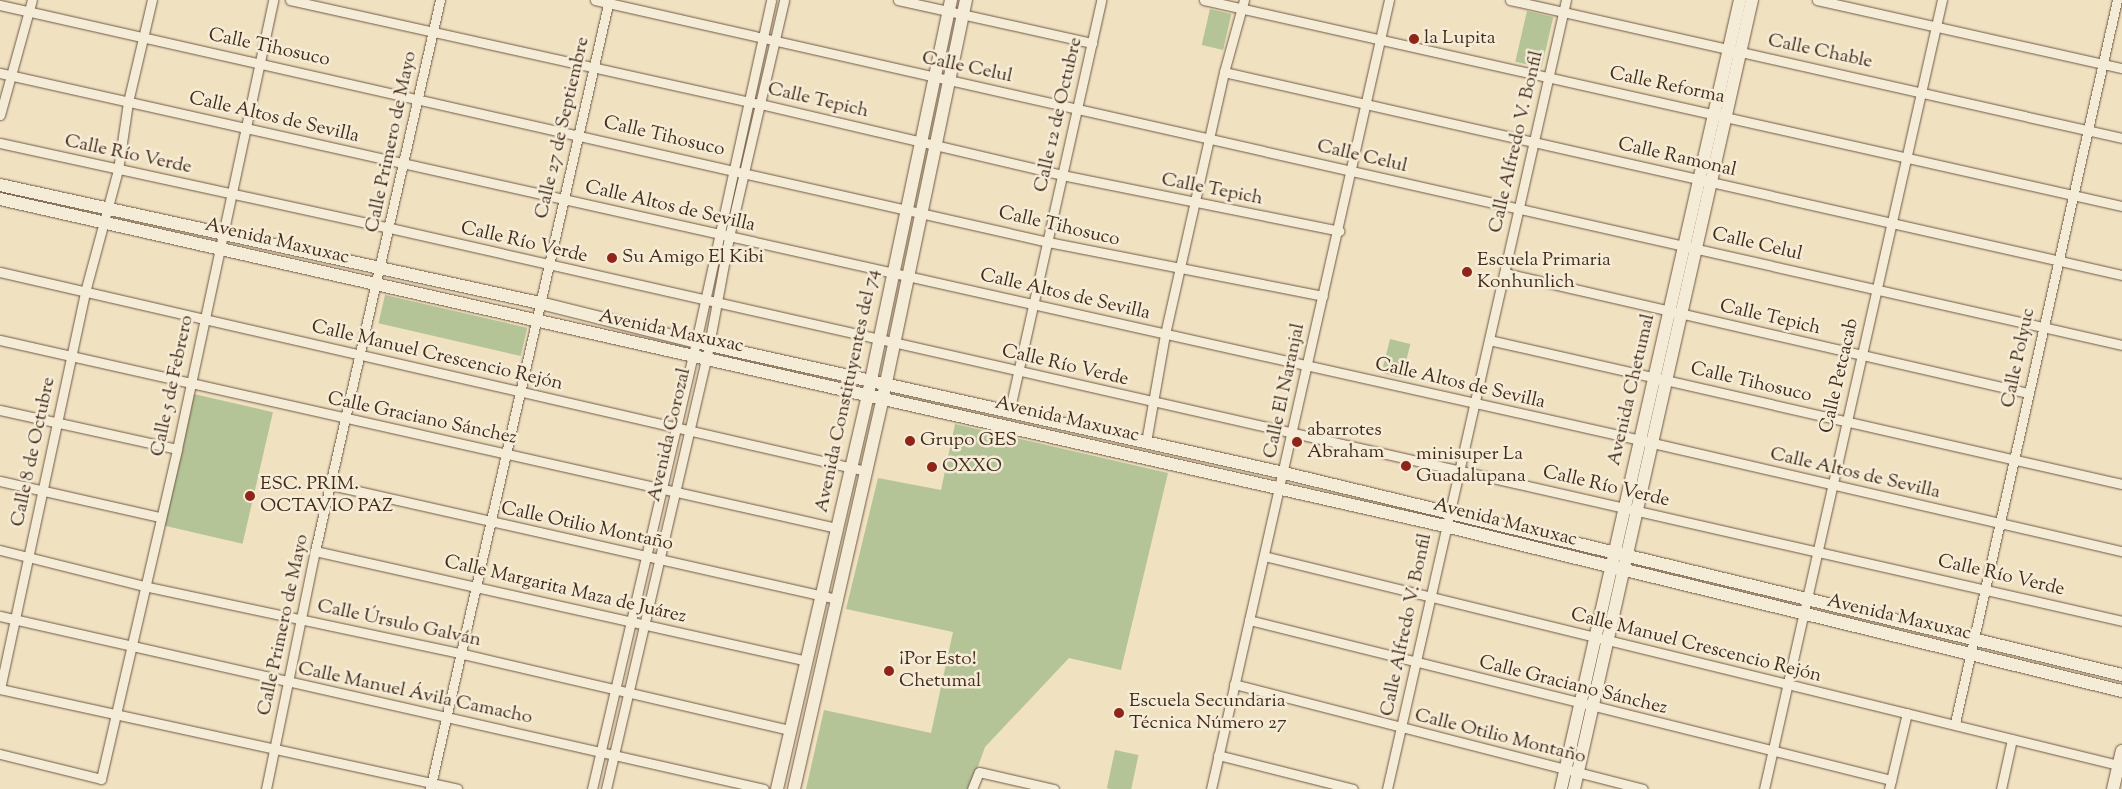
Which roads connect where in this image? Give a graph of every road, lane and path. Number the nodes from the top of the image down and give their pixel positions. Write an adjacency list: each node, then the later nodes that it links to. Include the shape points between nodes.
1 (32, 0): 26 (street)
2 (152, 0): 31 (street, Calle 8 de Octubre)
3 (273, 0): 37 (street, Calle 5 de Febrero)
4 (290, 0): 30 (street, Calle Tepich)
5 (440, 0): 30 (street, Calle Primero de Mayo)
6 (595, 0): 21 (street, Calle Celul)
7 (771, 0): 32 (street, Avenida Corozal)
8 (784, 0): 34 (street, Avenida Corozal)
9 (898, 0): 25 (street)
10 (966, 0): 28 (main road, Avenida Constituyentes del 74)
11 (1101, 0): 35 (street, Calle 12 de Octubre)
12 (1204, 0): 23 (street, Calle Reforma)
13 (1389, 0): 33 (street, Calle El Naranjal)
14 (1510, 0): 27 (street, Calle Chable)
15 (1566, 0): 27 (street, Calle Alfredo V. Bonfil)
16 (1740, 0): 36 (main road, Avenida Chetumal)
17 (1752, 0): 36 (main road, Avenida Chetumal)
18 (1816, 0): 29 (street)
19 (1942, 0): 29 (street, Calle Petcacab)
20 (2116, 0): 22 (street); 38 (street, Calle Polyuc)
21 (609, 2): 32 (street, Calle Celul); 39 (street, Calle 27 de Septiembre)
22 (2122, 2)
23 (1243, 4): 33 (street, Calle Reforma); 41 (street)
24 (0, 5): 26 (street, Calle Tihosuco)
25 (949, 6): 28 (street); 44 (main road, Avenida Constituyentes del 74)
26 (29, 12): 31 (street, Calle Tihosuco); 42 (street)
27 (1563, 13): 36 (street, Calle Chable); 43 (street, Calle Alfredo V. Bonfil)
28 (963, 16): 35 (street); 45 (main road, Avenida Constituyentes del 74)
29 (1935, 28): 38 (street); 46 (street, Calle Petcacab)
30 (433, 31): 39 (street, Calle Tepich); 47 (street, Calle Primero de Mayo)
31 (143, 36): 37 (street, Calle Tihosuco); 48 (street, Calle 8 de Octubre)
32 (762, 37): 34 (street, Calle Celul); 49 (street, Avenida Corozal)
33 (1382, 39): 43 (street, Calle Reforma); 50 (street, Calle El Naranjal)
34 (775, 40): 44 (street, Calle Celul); 51 (street, Avenida Corozal)
35 (1092, 44): 52 (street, Calle 12 de Octubre)
36 (1735, 50): 46 (street, Calle Chable); 54 (main road, Avenida Chetumal)
37 (260, 63): 47 (street, Calle Tihosuco); 55 (street, Calle 5 de Febrero)
38 (2103, 64): 40 (street); 56 (street, Calle Polyuc)
39 (594, 68): 49 (street, Calle Tepich); 57 (street, Calle 27 de Septiembre)
40 (2122, 68)
41 (1224, 72): 50 (street, Calle Ramonal); 58 (street)
42 (4, 74): 48 (street, Calle Altos de Sevilla); 53 (street)
43 (1549, 77): 54 (street, Calle Reforma); 62 (street, Calle Alfredo V. Bonfil)
44 (934, 78): 45 (street, Calle Celul); 60 (main road, Avenida Constituyentes del 74)
45 (949, 80): 52 (street, Calle Celul); 63 (main road, Avenida Constituyentes del 74)
46 (1921, 91): 56 (street, Calle Chable); 64 (street, Calle Petcacab)
47 (419, 97): 57 (street, Calle Tihosuco); 65 (street, Calle Primero de Mayo)
48 (128, 102): 55 (street, Calle Altos de Sevilla); 67 (street, Calle 8 de Octubre)
49 (747, 102): 51 (street, Calle Tepich); 66 (street, Avenida Corozal)
50 (1367, 103): 62 (street, Calle Ramonal); 68 (street, Calle El Naranjal)
51 (760, 104): 60 (street, Calle Tepich); 69 (street, Avenida Corozal)
52 (1077, 108): 58 (street, Calle Celul); 70 (street, Calle 12 de Octubre)
53 (0, 115)
54 (1720, 115): 64 (street, Calle Reforma); 71 (main road, Avenida Chetumal)
55 (246, 129): 65 (street, Calle Altos de Sevilla); 73 (street, Calle 5 de Febrero)
56 (2088, 130): 59 (street, Calle Chable); 74 (street, Calle Polyuc)
57 (578, 134): 66 (street, Calle Tihosuco); 76 (street, Calle 27 de Septiembre)
58 (1211, 138): 68 (street, Calle Celul); 77 (street)
59 (2122, 138)
60 (921, 142): 63 (street, Calle Tepich); 81 (main road, Avenida Constituyentes del 74)
61 (0, 143): 67 (street, Calle Río Verde)
62 (1534, 143): 71 (street, Calle Ramonal); 80 (street, Calle Alfredo V. Bonfil)
63 (935, 146): 70 (street, Calle Tepich); 82 (main road, Avenida Constituyentes del 74)
64 (1906, 156): 74 (street, Calle Reforma); 84 (street, Calle Petcacab)
65 (404, 164): 76 (street, Calle Altos de Sevilla); 85 (street, Calle Primero de Mayo)
66 (732, 169): 69 (street, Calle Tihosuco); 88 (street, Avenida Corozal)
67 (118, 170): 73 (street, Calle Río Verde); 79 (street, Calle 8 de Octubre)
68 (1352, 171): 80 (street, Calle Celul); 86 (street, Calle El Naranjal)
69 (744, 172): 81 (street, Calle Tihosuco); 89 (street, Avenida Corozal)
70 (1062, 175): 77 (street, Calle Tepich); 90 (street, Calle 12 de Octubre)
71 (1705, 182): 84 (street, Calle Ramonal); 91 (main road, Avenida Chetumal)
72 (0, 185): 79 (main road, Avenida Maxuxac)
73 (232, 194): 85 (street, Calle Río Verde); 87 (street, Calle 5 de Febrero)
74 (2074, 195): 78 (street, Calle Reforma); 93 (street, Calle Polyuc)
75 (0, 199): 83 (main road, Avenida Maxuxac)
76 (564, 200): 88 (street, Calle Altos de Sevilla); 94 (street, Calle 27 de Septiembre)
77 (1195, 204): 86 (street, Calle Tepich); 96 (street)
78 (2122, 206)
79 (105, 208): 83 (street, Calle 8 de Octubre); 87 (main road, Avenida Maxuxac)
80 (1518, 208): 91 (street, Calle Celul); 99 (street, Calle Alfredo V. Bonfil)
81 (907, 209): 82 (street, Calle Tihosuco); 98 (main road, Avenida Constituyentes del 74)
82 (922, 212): 90 (street, Calle Tihosuco); 101 (main road, Avenida Constituyentes del 74)
83 (102, 222): 92 (main road, Avenida Maxuxac); 104 (street, Calle 8 de Octubre)
84 (1891, 224): 93 (street, Calle Ramonal); 103 (street, Calle Petcacab)
85 (390, 228): 94 (street, Calle Río Verde); 95 (street, Calle Primero de Mayo)
86 (1339, 231): 105 (street, Calle El Naranjal)
87 (223, 232): 92 (street, Calle 5 de Febrero); 95 (main road, Avenida Maxuxac)
88 (718, 235): 89 (street, Calle Altos de Sevilla); 106 (street, Avenida Corozal)
89 (729, 237): 98 (street, Calle Altos de Sevilla); 108 (street, Avenida Corozal)
90 (1048, 242): 96 (street, Calle Tihosuco); 109 (street, Calle 12 de Octubre)
91 (1690, 246): 103 (street, Calle Celul); 110 (main road, Avenida Chetumal)
92 (220, 248): 102 (main road, Avenida Maxuxac); 111 (street, Calle 5 de Febrero)
93 (2057, 262): 100 (street, Calle Ramonal); 113 (street, Calle Polyuc)
94 (548, 265): 106 (street, Calle Río Verde); 107 (street, Calle 27 de Septiembre)
95 (381, 269): 102 (street, Calle Primero de Mayo); 107 (main road, Avenida Maxuxac)
96 (1181, 270): 105 (street, Calle Tihosuco); 114 (street)
97 (0, 272): 104 (street, Calle Manuel Crescencio Rejón)
98 (894, 273): 101 (street, Calle Altos de Sevilla); 116 (main road, Avenida Constituyentes del 74)
99 (1504, 273): 110 (street, Calle Tepich); 117 (street, Calle Alfredo V. Bonfil)
100 (2122, 275)
101 (908, 276): 109 (street, Calle Altos de Sevilla); 119 (main road, Avenida Constituyentes del 74)
102 (377, 283): 112 (main road, Avenida Maxuxac); 123 (street, Calle Primero de Mayo)
103 (1876, 288): 113 (street, Calle Celul); 121 (street, Calle Petcacab)
104 (85, 292): 111 (street, Calle Manuel Crescencio Rejón); 122 (street, Calle 8 de Octubre)
105 (1323, 296): 125 (street, Calle El Naranjal)
106 (705, 302): 108 (street, Calle Río Verde); 118 (street, Avenida Corozal)
107 (540, 303): 112 (street, Calle 27 de Septiembre); 118 (main road, Avenida Maxuxac)
108 (717, 303): 116 (street, Calle Río Verde); 118 (street, Avenida Corozal)
109 (1034, 306): 114 (street, Calle Altos de Sevilla); 126 (street, Calle 12 de Octubre)
110 (1675, 313): 121 (street, Calle Tepich); 127 (main road, Avenida Chetumal)
111 (203, 318): 123 (street, Calle Manuel Crescencio Rejón); 130 (street, Calle 5 de Febrero)
112 (536, 321): 124 (main road, Avenida Maxuxac); 131 (street, Calle 27 de Septiembre)
113 (2043, 327): 120 (street, Calle Celul); 132 (street, Calle Polyuc)
114 (1165, 334): 125 (street, Calle Altos de Sevilla); 135 (street)
115 (0, 340): 122 (street, Calle Graciano Sánchez)
116 (880, 340): 119 (street, Calle Río Verde); 128 (main road, Avenida Constituyentes del 74)
117 (1489, 340): 127 (street, Calle Tihosuco); 136 (street, Calle Alfredo V. Bonfil)
118 (702, 343): 124 (street, Avenida Corozal); 128 (main road, Avenida Maxuxac)
119 (894, 344): 126 (street, Calle Río Verde); 129 (main road, Avenida Constituyentes del 74)
120 (2122, 345)
121 (1862, 355): 132 (street, Calle Tepich); 141 (street, Calle Petcacab)
122 (72, 356): 130 (street, Calle Graciano Sánchez); 140 (street, Calle 8 de Octubre)
123 (360, 356): 131 (street, Calle Manuel Crescencio Rejón); 139 (street, Calle Primero de Mayo)
124 (699, 357): 133 (main road, Avenida Maxuxac); 142 (street, Avenida Corozal); 143 (street, Avenida Corozal)
125 (1307, 366): 136 (street, Calle Altos de Sevilla); 144 (street, Calle El Naranjal)
126 (1019, 372): 135 (street, Calle Río Verde); 138 (street, Calle 12 de Octubre)
127 (1660, 378): 141 (street, Calle Tihosuco); 146 (main road, Avenida Chetumal)
128 (871, 380): 129 (main road, Avenida Maxuxac); 133 (main road, Avenida Constituyentes del 74)
129 (886, 384): 134 (main road, Avenida Constituyentes del 74); 138 (main road, Avenida Maxuxac)
130 (190, 385): 139 (street, Calle Graciano Sánchez); 147 (street, Calle 5 de Febrero)
131 (519, 392): 142 (street, Calle Manuel Crescencio Rejón); 148 (street, Calle 27 de Septiembre)
132 (2028, 393): 149 (street, Calle Polyuc)
133 (868, 394): 134 (main road, Avenida Maxuxac); 150 (main road, Avenida Constituyentes del 74)
134 (883, 397): 152 (main road, Avenida Constituyentes del 74); 159 (main road, Avenida Maxuxac)
135 (1154, 404): 144 (street, Calle Río Verde); 145 (street)
136 (1472, 404): 146 (street, Calle Altos de Sevilla); 151 (street, Calle Alfredo V. Bonfil)
137 (0, 410): 140 (street)
138 (1009, 412): 145 (main road, Avenida Maxuxac)
139 (346, 419): 148 (street, Calle Graciano Sánchez); 156 (street, Calle Primero de Mayo)
140 (57, 422): 147 (street); 160 (street, Calle 8 de Octubre)
141 (1846, 422): 149 (street, Calle Tihosuco); 157 (street, Calle Petcacab)
142 (676, 428): 143 (street, Calle Manuel Crescencio Rejón); 158 (street, Avenida Corozal)
143 (689, 430): 150 (street, Calle Manuel Crescencio Rejón); 161 (street, Avenida Corozal)
144 (1292, 434): 151 (street, Calle Río Verde); 153 (street, Calle El Naranjal)
145 (1146, 442): 153 (main road, Avenida Maxuxac)
146 (1646, 442): 157 (street, Calle Altos de Sevilla); 162 (main road, Avenida Chetumal)
147 (177, 449): 164 (street, Calle 5 de Febrero)
148 (505, 454): 158 (street, Calle Graciano Sánchez); 165 (street, Calle 27 de Septiembre)
149 (2014, 460): 155 (street, Calle Tihosuco); 166 (street, Calle Polyuc)
150 (851, 468): 152 (street, Calle Manuel Crescencio Rejón); 168 (main road, Avenida Constituyentes del 74)
151 (1457, 470): 162 (street, Calle Río Verde); 163 (street, Calle Alfredo V. Bonfil)
152 (866, 472): 184 (main road, Avenida Constituyentes del 74)
153 (1284, 473): 159 (street, Calle El Naranjal); 163 (main road, Avenida Maxuxac)
154 (0, 481): 160 (street)
155 (2122, 484)
156 (330, 485): 165 (street, Calle Otilio Montaño); 170 (street, Calle Primero de Mayo)
157 (1832, 486): 166 (street, Calle Altos de Sevilla); 172 (street, Calle Petcacab)
158 (661, 489): 161 (street, Calle Graciano Sánchez); 175 (street, Avenida Corozal)
159 (1279, 489): 167 (main road, Avenida Maxuxac); 176 (street, Calle El Naranjal)
160 (43, 491): 164 (street); 174 (street, Calle 8 de Octubre)
161 (674, 492): 168 (street, Calle Graciano Sánchez); 177 (street, Avenida Corozal)
162 (1630, 508): 172 (street, Calle Río Verde); 173 (main road, Avenida Chetumal)
163 (1447, 513): 167 (street, Calle Alfredo V. Bonfil); 173 (main road, Avenida Maxuxac)
164 (160, 517): 179 (street, Calle 5 de Febrero)
165 (489, 522): 175 (street, Calle Otilio Montaño); 180 (street, Calle 27 de Septiembre)
166 (2001, 524): 171 (street, Calle Altos de Sevilla); 181 (street, Calle Polyuc)
167 (1445, 526): 178 (main road, Avenida Maxuxac); 183 (street, Calle Alfredo V. Bonfil)
168 (837, 528): 182 (main road, Avenida Constituyentes del 74)
169 (0, 550): 174 (street, Calle Úrsulo Galván)
170 (315, 551): 180 (street, Calle Margarita Maza de Juárez); 189 (street, Calle Primero de Mayo)
171 (2122, 551)
172 (1816, 553): 181 (street, Calle Río Verde); 185 (street, Calle Petcacab)
173 (1620, 554): 178 (main road, Avenida Chetumal); 185 (main road, Avenida Maxuxac)
174 (27, 556): 179 (street, Calle Úrsulo Galván); 188 (street, Calle 8 de Octubre)
175 (645, 556): 177 (street, Calle Otilio Montaño); 191 (street, Avenida Corozal)
176 (1264, 556): 183 (street, Calle Manuel Crescencio Rejón); 190 (street, Calle El Naranjal)
177 (659, 559): 182 (street, Calle Otilio Montaño); 193 (street, Avenida Corozal)
178 (1616, 570): 186 (main road, Avenida Maxuxac); 195 (main road, Avenida Chetumal)
179 (144, 586): 189 (street, Calle Úrsulo Galván); 196 (street, Calle 5 de Febrero)
180 (475, 586): 191 (street, Calle Margarita Maza de Juárez); 197 (street, Calle 27 de Septiembre)
181 (1985, 589): 192 (street, Calle Río Verde); 194 (street, Calle Polyuc)
182 (822, 595): 184 (street, Calle Otilio Montaño); 199 (main road, Avenida Constituyentes del 74)
183 (1431, 598): 195 (street, Calle Manuel Crescencio Rejón); 200 (street, Calle Alfredo V. Bonfil)
184 (837, 599): 235 (main road, Avenida Constituyentes del 74)
185 (1805, 600): 186 (street, Calle Petcacab); 194 (main road, Avenida Maxuxac)
186 (1803, 614): 198 (main road, Avenida Maxuxac); 204 (street, Calle Petcacab)
187 (0, 616): 188 (street, Calle Manuel Ávila Camacho)
188 (16, 620): 196 (street, Calle Manuel Ávila Camacho); 205 (street, Calle 8 de Octubre)
189 (302, 620): 197 (street, Calle Úrsulo Galván); 202 (street, Calle Primero de Mayo)
190 (1249, 620): 200 (street, Calle Graciano Sánchez); 203 (street, Calle El Naranjal)
191 (630, 621): 193 (street, Calle Margarita Maza de Juárez); 206 (street, Avenida Corozal)
192 (2122, 621)
193 (644, 624): 199 (street, Calle Margarita Maza de Juárez); 208 (street, Avenida Corozal)
194 (1973, 638): 198 (street, Calle Polyuc); 201 (main road, Avenida Maxuxac)
195 (1601, 639): 204 (street, Calle Manuel Crescencio Rejón); 209 (main road, Avenida Chetumal)
196 (130, 647): 202 (street, Calle Manuel Ávila Camacho); 211 (street, Calle 5 de Febrero)
197 (460, 653): 206 (street, Calle Úrsulo Galván); 212 (street, Calle 27 de Septiembre)
198 (1969, 654): 207 (main road, Avenida Maxuxac); 213 (street, Calle Polyuc)
199 (807, 661): 215 (main road, Avenida Constituyentes del 74)
200 (1416, 663): 209 (street, Calle Graciano Sánchez); 214 (street, Calle Alfredo V. Bonfil)
201 (2122, 675)
202 (289, 683): 212 (street, Calle Manuel Ávila Camacho); 217 (street, Calle Primero de Mayo)
203 (1234, 684): 214 (street, Calle Otilio Montaño); 223 (street, Calle El Naranjal)
204 (1787, 686): 210 (street, Calle Manuel Crescencio Rejón); 220 (street, Calle Petcacab)
205 (0, 689): 211 (street)
206 (614, 690): 208 (street, Calle Úrsulo Galván); 218 (street, Avenida Corozal)
207 (2122, 691)
208 (627, 694): 215 (street, Calle Úrsulo Galván); 222 (street, Avenida Corozal)
209 (1586, 705): 220 (street, Calle Graciano Sánchez); 225 (main road, Avenida Chetumal); 226 (main road, Avenida Chetumal)
210 (1907, 713): 213 (street, Calle Manuel Crescencio Rejón); 227 (street)
211 (115, 715): 217 (street); 221 (street, Calle 5 de Febrero, via 101,779)
212 (445, 718): 218 (street, Calle Manuel Ávila Camacho); 228 (street, Calle 27 de Septiembre)
213 (1955, 724): 216 (street, Calle Manuel Crescencio Rejón)
214 (1401, 729): 225 (street, Calle Otilio Montaño); 240 (street, Calle Alfredo V. Bonfil)
215 (791, 730): 234 (main road, Avenida Constituyentes del 74)
216 (2012, 739): 224 (street, Calle Manuel Crescencio Rejón); 245 (street)
217 (274, 750): 228 (street); 229 (street, Calle Primero de Mayo)
218 (601, 751): 222 (street, Calle Manuel Ávila Camacho); 231 (street, Avenida Corozal)
219 (2122, 751): 224 (main road)
220 (1772, 753): 227 (street, Calle Graciano Sánchez); 244 (street, Calle Petcacab)
221 (0, 754)
222 (613, 754): 232 (street, Avenida Corozal); 233 (street, Calle Manuel Ávila Camacho)
223 (1218, 755): 238 (street, Calle El Naranjal); 239 (street)
224 (2120, 766): 246 (main road)
225 (1565, 768): 226 (street, Calle Otilio Montaño); 241 (main road, Avenida Chetumal)
226 (1577, 774): 242 (main road, Avenida Chetumal); 243 (street, Calle Otilio Montaño)
227 (1890, 785)
228 (430, 786): 230 (street)
229 (266, 789)
230 (457, 789)
231 (592, 789)
232 (606, 789)
233 (764, 789)
234 (778, 789)
235 (794, 789)
236 (972, 789): 237 (street, via 979,772)
237 (1054, 789)
238 (1211, 789)
239 (1353, 789)
240 (1387, 789)
241 (1560, 789)
242 (1574, 789)
243 (1643, 789)
244 (1764, 789)
245 (2001, 789)
246 (2114, 789)

